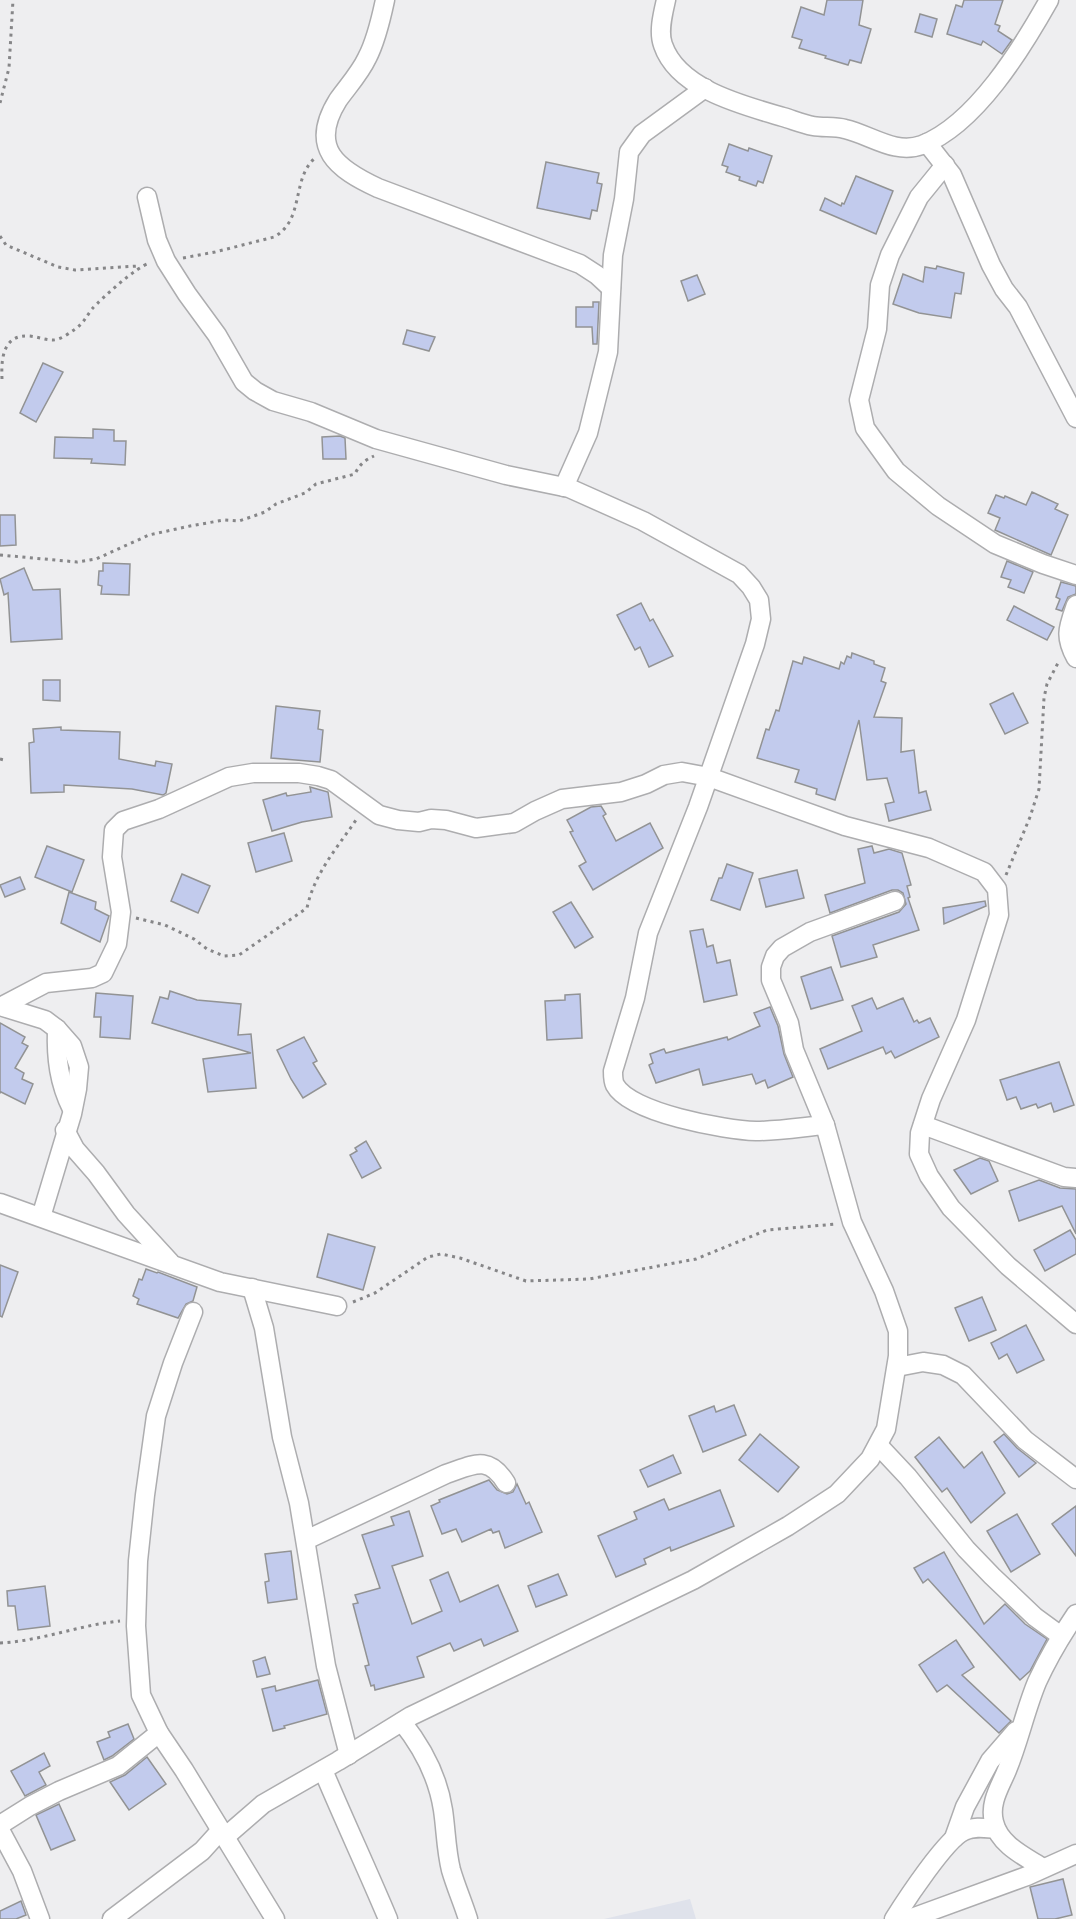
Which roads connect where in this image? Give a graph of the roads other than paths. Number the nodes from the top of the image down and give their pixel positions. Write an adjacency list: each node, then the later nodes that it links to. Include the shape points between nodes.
1 (385, 0): 8 (street, via 368,58 337,102 328,124 326,142 335,163 354,177 406,199 563,257 597,275)
2 (666, 0): 4 (street, via 662,43 672,64)
3 (1049, 0): 5 (street, via 981,100 942,135)
4 (705, 88): 5 (street, via 752,108 814,126 845,129 887,145 905,148); 8 (street, via 642,134 629,152)
5 (927, 142): 6 (street)
6 (945, 165): 9 (street, via 960,189 991,265 1018,307); 11 (street, via 919,197 890,255 880,285 878,329 859,400 866,428 896,471 938,506 995,544)
7 (147, 196): 10 (street, via 166,261 244,382 255,391 376,440)
8 (611, 288): 10 (street, via 608,352 588,433)
9 (1076, 418)
10 (564, 487): 14 (street, via 643,521 729,568 739,574 759,600 761,619 755,644)
11 (1076, 575)
12 (1076, 605): 13 (street, via 1068,626)
13 (1072, 650)
14 (709, 777): 16 (street, via 682,771 621,792 562,799 514,823 476,828 446,820 419,822 379,815 331,780 318,776 253,773 229,777 123,821 114,830 112,857 120,912 117,944 103,973 92,978 46,983); 17 (street, via 648,933 613,1083 631,1100 676,1118 757,1131); 18 (street, via 836,823 929,848 984,872 997,889 999,915 966,1020)
15 (895, 901): 17 (street, via 810,932 782,948 771,967 771,980 789,1023 794,1050)
16 (1, 1006): 19 (street, via 45,1020 57,1029 59,1075 72,1109)
17 (825, 1125): 28 (street, via 852,1222 898,1331)
18 (923, 1125): 20 (street); 27 (street, via 919,1154 951,1208 1008,1266)
19 (65, 1130): 22 (street); 23 (street, via 75,1149 126,1214)
20 (1076, 1178)
21 (0, 1203): 22 (street)
22 (41, 1217): 23 (street)
23 (171, 1264): 24 (street, via 220,1282)
24 (252, 1288): 25 (street); 32 (street, via 264,1328 280,1427)
25 (337, 1306)
26 (193, 1312): 37 (street, via 156,1416 138,1561 136,1626 141,1695)
27 (1076, 1324)
28 (897, 1367): 29 (street, via 886,1429); 30 (street, via 923,1362 943,1365 963,1375 1025,1440)
29 (878, 1445): 34 (street, via 966,1549 1035,1617); 35 (street, via 837,1494 788,1526 693,1580)
30 (1076, 1479)
31 (506, 1483): 32 (street, via 489,1465 468,1466)
32 (306, 1540): 38 (street, via 326,1666)
33 (1076, 1614): 34 (street)
34 (1061, 1636): 36 (street)
35 (402, 1722): 38 (street); 51 (street, via 417,1740 436,1782 451,1870)
36 (1022, 1724): 41 (street, via 994,1802); 44 (street, via 990,1761 965,1807)
37 (159, 1733): 40 (street, via 118,1766 59,1791); 43 (street)
38 (349, 1755): 39 (street)
39 (323, 1770): 43 (street, via 263,1804); 50 (street)
40 (0, 1825)
41 (996, 1829): 44 (street, via 973,1828); 46 (street, via 1016,1852)
42 (0, 1830): 47 (street, via 22,1871)
43 (223, 1834): 48 (street); 49 (street)
44 (954, 1838): 52 (street)
45 (1076, 1854): 46 (street)
46 (1043, 1868): 53 (street)
47 (40, 1919)
48 (112, 1919)
49 (275, 1919)
50 (387, 1919)
51 (468, 1919)
52 (894, 1919)
53 (909, 1919)

